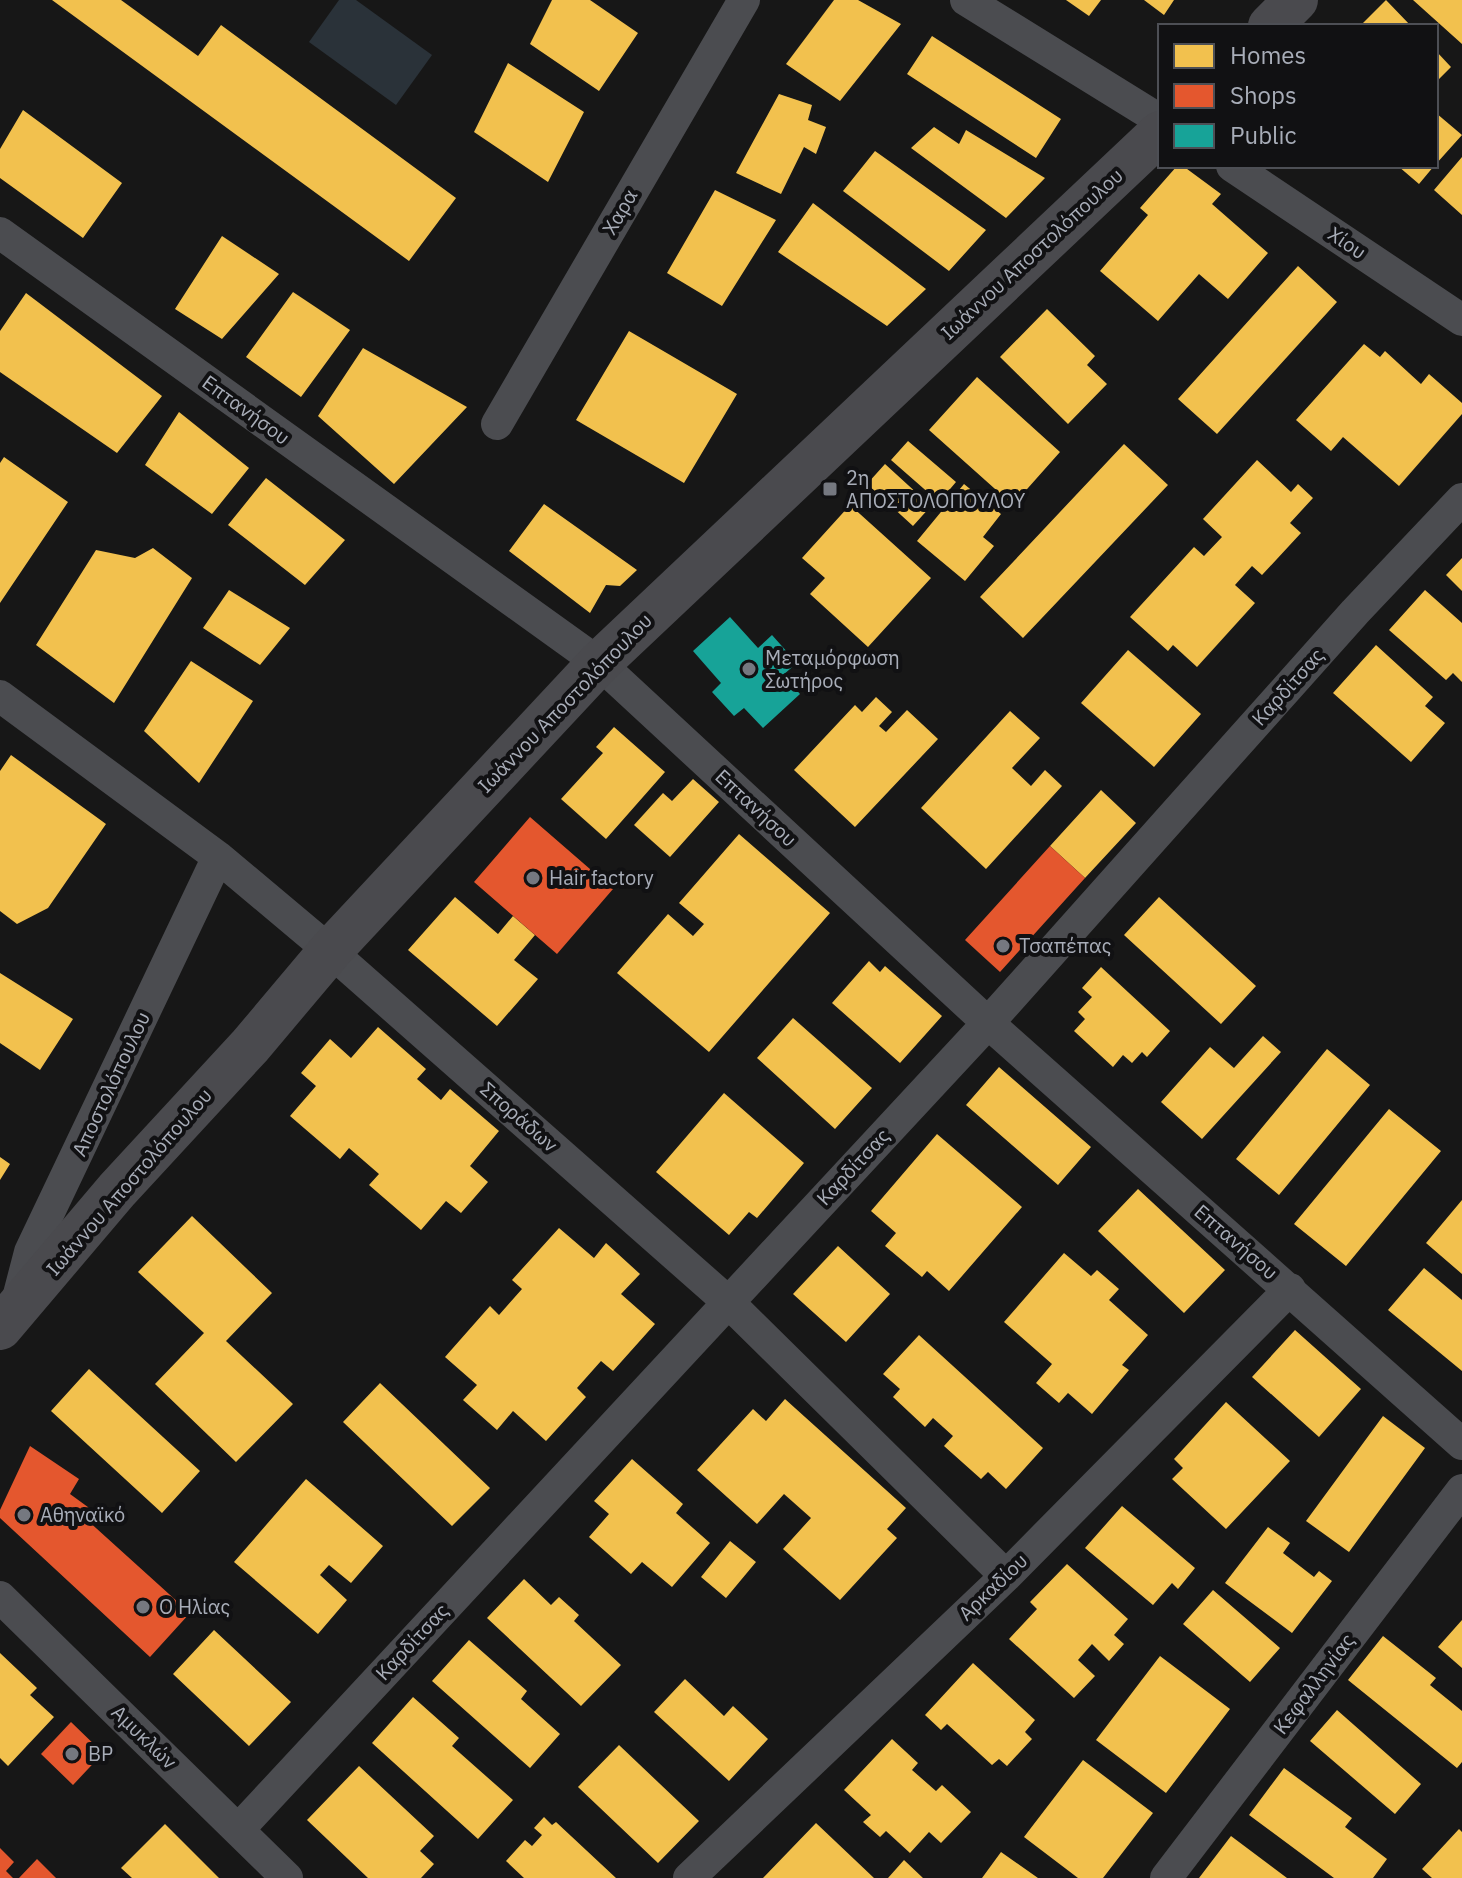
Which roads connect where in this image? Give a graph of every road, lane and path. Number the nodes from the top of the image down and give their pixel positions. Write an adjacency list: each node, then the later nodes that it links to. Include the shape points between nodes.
1 (744, 0): 10 (street, Χαρα)
2 (966, 0): 5 (street)
3 (1296, 0): 4 (street)
4 (1272, 24)
5 (1158, 119)
6 (1158, 135): 12 (street, Ιωάννου Αποστολόπουλου)
7 (1235, 168): 9 (street, Χίου)
8 (0, 233): 12 (street, Επτανήσου)
9 (1462, 320)
10 (497, 424)
11 (1462, 499): 16 (street, Καρδίτσας)
12 (599, 663): 15 (street, Ιωάννου Αποστολόπουλου); 16 (street, Επτανήσου)
13 (1, 698): 14 (street, Σποράδων)
14 (218, 857): 15 (street, Σποράδων); 19 (street, Αποστολόπουλου, via 30,1252)
15 (330, 951): 18 (street, Σποράδων); 19 (street, Ιωάννου Αποστολόπουλου, via 117,1190)
16 (988, 1023): 17 (street, Επτανήσου); 18 (street, Καρδίτσας)
17 (1290, 1289): 20 (street, Επτανήσου); 22 (street, Αρκαδίου)
18 (727, 1301): 22 (street, Σποράδων); 24 (street, Καρδίτσας)
19 (4, 1331)
20 (1462, 1444)
21 (1462, 1490): 27 (street, Κεφαλληνίας)
22 (1006, 1576): 26 (street, Αρκαδίου)
23 (0, 1597): 24 (street, Αμυκλών)
24 (239, 1829): 25 (street, Αμυκλών)
25 (287, 1878)
26 (689, 1878)
27 (1166, 1878)

